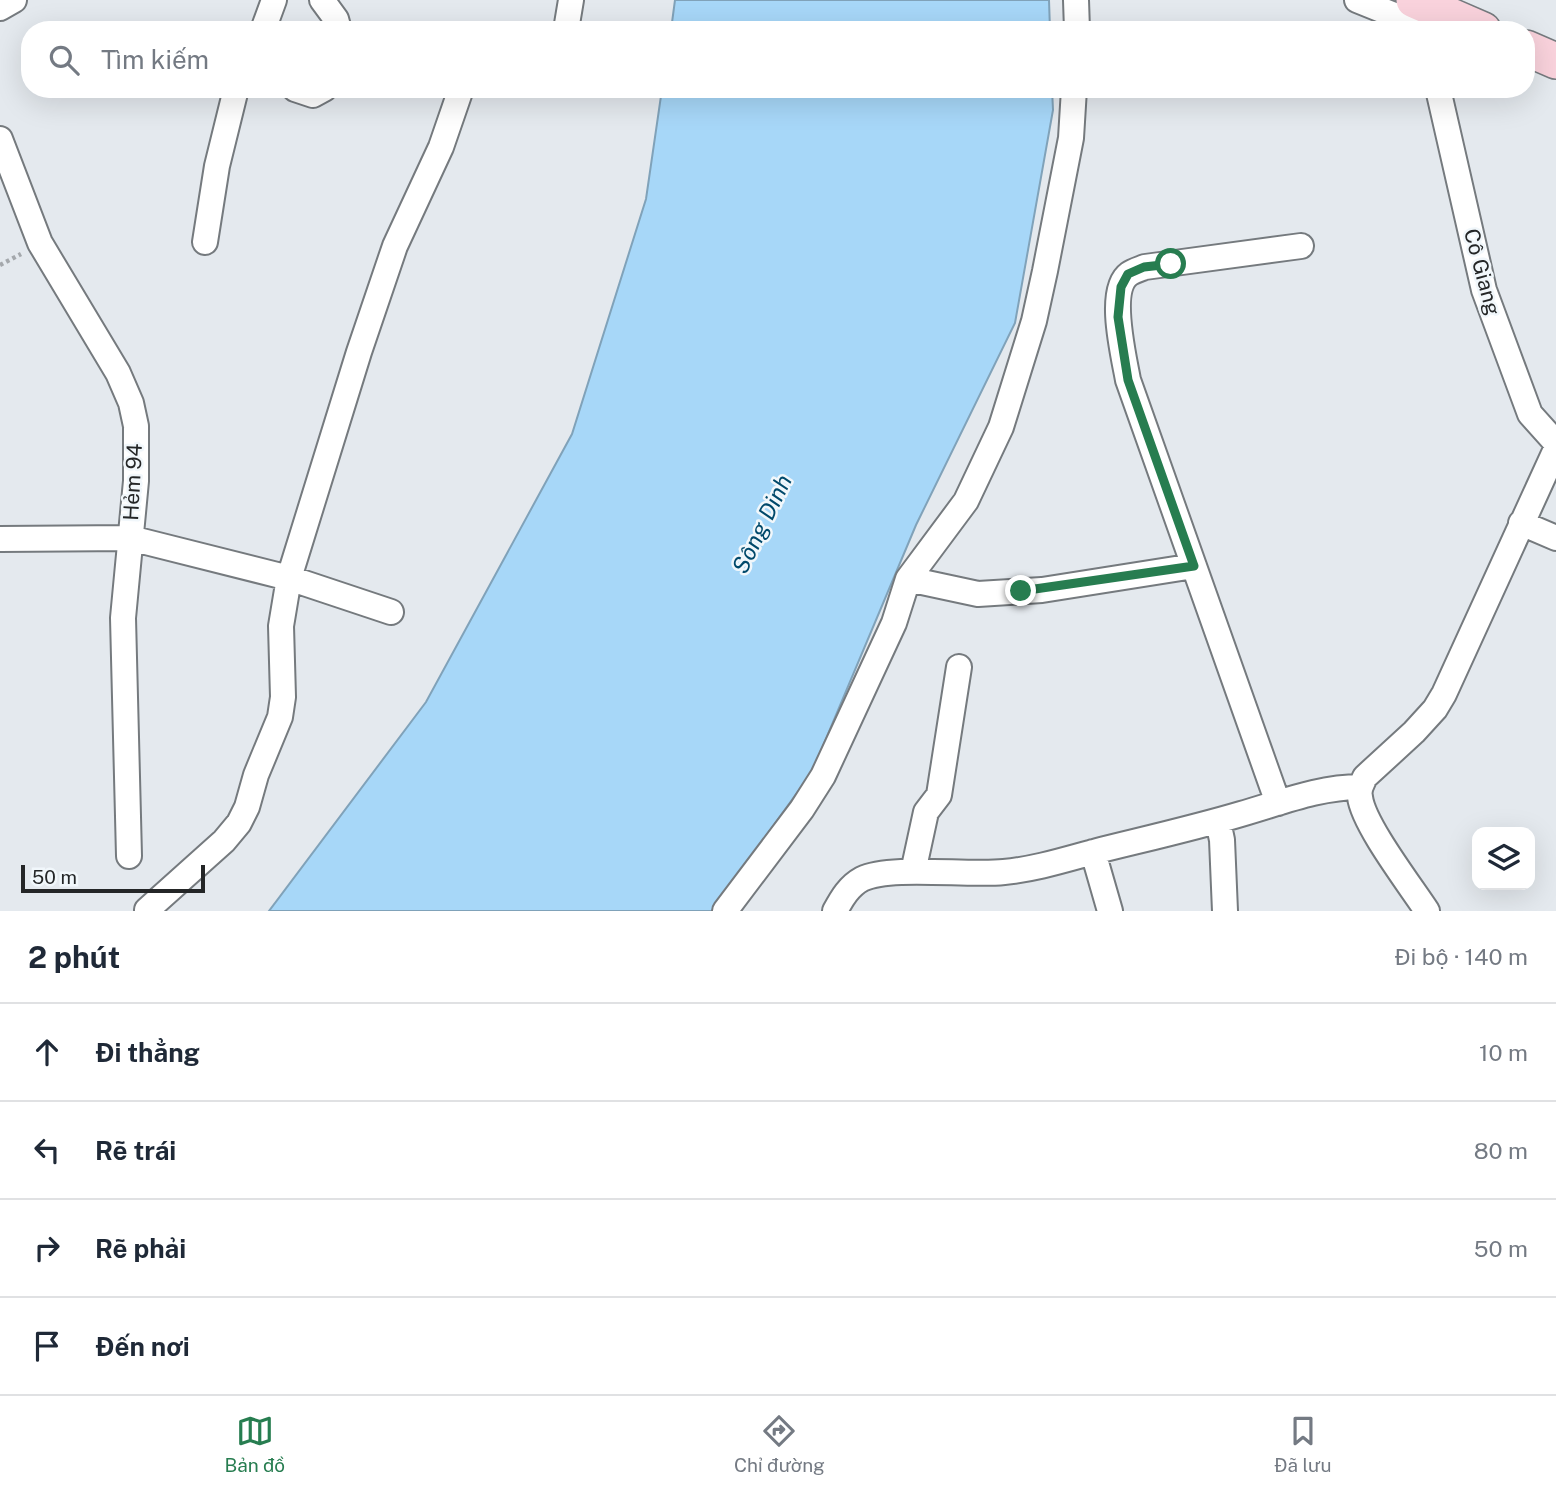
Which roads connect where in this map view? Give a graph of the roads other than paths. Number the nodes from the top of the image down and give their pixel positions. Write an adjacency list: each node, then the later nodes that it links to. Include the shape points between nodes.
1 (14, 0): 7 (street)
2 (274, 0): 9 (street)
3 (322, 0): 10 (street)
4 (571, 0): 11 (street)
5 (1076, 0): 12 (street)
6 (1357, 0): 8 (street)
7 (0, 8)
8 (1422, 12): 13 (main road)
9 (266, 21)
10 (337, 21)
11 (568, 21)
12 (1077, 21)
13 (1452, 21)
14 (1535, 52): 15 (main road)
15 (1556, 61)
16 (234, 98): 21 (street)
17 (458, 98): 30 (street, via 441,147 395,246)
18 (1073, 98): 31 (street, via 1071,138 1034,321 1001,427 966,500)
19 (1440, 98): 23 (street, Cô Giang, via 1484,290 1530,414)
20 (0, 139): 26 (street, Hẻm 94, via 40,243 101,343 131,403 136,481)
21 (205, 242)
22 (1300, 246): 29 (street, via 1144,267 1128,274 1121,287 1118,317 1128,380)
23 (1556, 443)
24 (1556, 449): 25 (street)
25 (1521, 523): 27 (street); 34 (street, via 1435,709)
26 (130, 538): 28 (street); 30 (street); 38 (street, Hẻm 94, via 123,618)
27 (1556, 538)
28 (0, 539)
29 (1194, 566): 31 (street, via 1042,590 978,594); 35 (street)
30 (289, 578): 32 (street); 40 (street, via 281,626 280,717 247,807 224,841)
31 (908, 579): 41 (street, via 894,624 823,776)
32 (391, 612)
33 (959, 667): 39 (street, via 939,795 926,812)
34 (1360, 787): 35 (street); 45 (street, via 1367,820)
35 (1278, 803): 36 (street)
36 (1218, 821): 37 (street); 44 (street)
37 (1093, 852): 39 (street, via 1005,872); 43 (street)
38 (129, 856)
39 (913, 872): 42 (street, via 862,879 851,886)
40 (147, 910)
41 (725, 911)
42 (835, 911)
43 (1110, 911)
44 (1225, 911)
45 (1427, 911)

